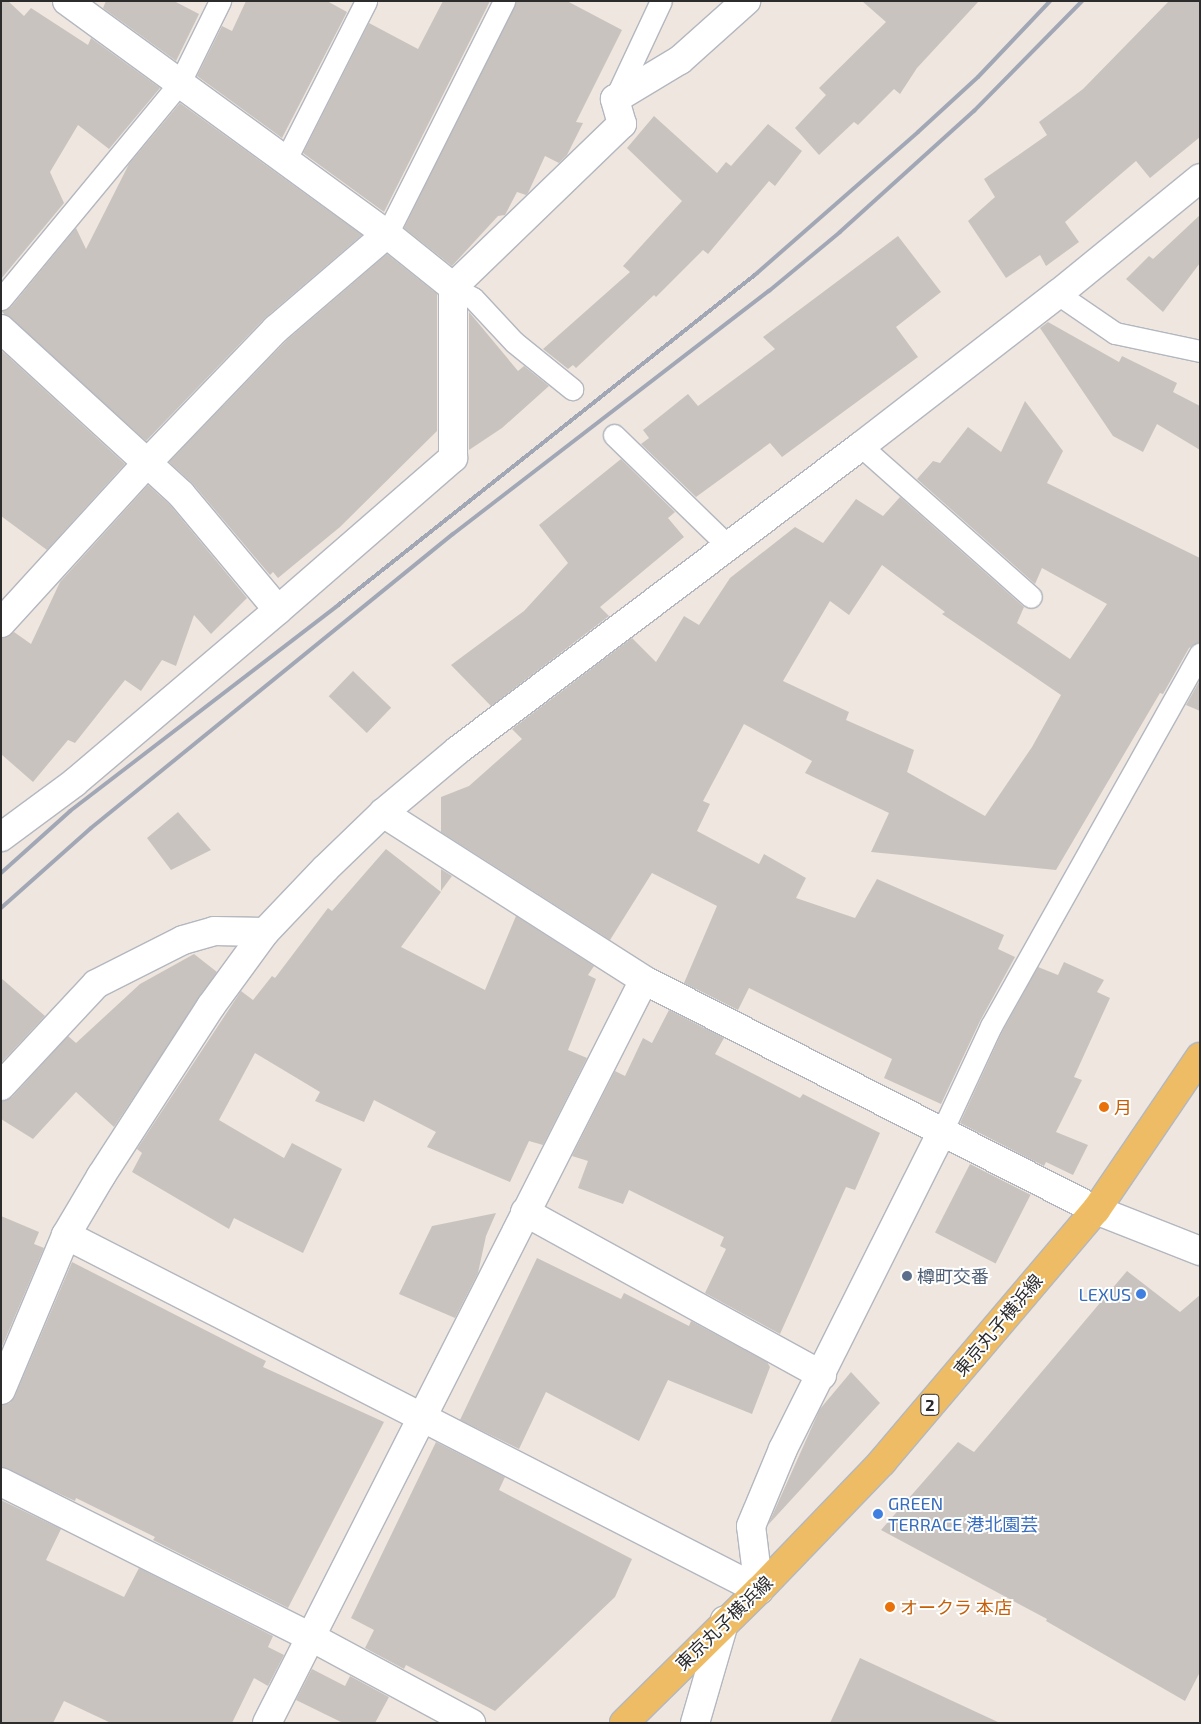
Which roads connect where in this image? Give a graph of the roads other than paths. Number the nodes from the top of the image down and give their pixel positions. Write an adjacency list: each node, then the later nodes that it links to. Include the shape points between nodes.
1 (220, 1): 7 (lane)
2 (366, 1): 9 (lane)
3 (504, 1): 11 (lane)
4 (661, 1): 8 (lane)
5 (746, 1): 8 (street, via 680,60)
6 (76, 4): 7 (street)
7 (179, 84): 9 (street); 14 (lane)
8 (615, 99): 12 (street, via 622,124)
9 (286, 161): 11 (street)
10 (1200, 178): 13 (street)
11 (387, 234): 12 (street); 20 (street, via 276,329)
12 (453, 287): 17 (lane, via 473,298 514,342); 23 (street, via 453,458)
13 (1058, 294): 16 (lane, via 1115,333); 19 (street)
14 (1, 299)
15 (1, 329): 20 (street)
16 (1200, 351)
17 (572, 389)
18 (614, 435): 21 (lane)
19 (861, 446): 21 (street); 22 (lane)
20 (147, 463): 23 (street, via 181,494); 24 (street)
21 (727, 545): 26 (street, via 458,750)
22 (1031, 597)
23 (278, 610): 27 (street, via 74,783)
24 (1, 623)
25 (1200, 654): 32 (lane, via 991,1026)
26 (382, 813): 28 (street); 29 (street)
27 (1, 836)
28 (265, 932): 31 (street, via 214,931 183,940 96,984); 35 (street, via 191,1036)
29 (644, 980): 32 (street); 34 (street)
30 (1200, 1057): 33 (main road, 東京丸子横浜線 / 2)
31 (1, 1086)
32 (942, 1131): 33 (street); 37 (street)
33 (1096, 1210): 36 (street); 41 (main road, 東京丸子横浜線 / 2, via 882,1462)
34 (525, 1212): 37 (street); 39 (street)
35 (66, 1235): 38 (street); 39 (street)
36 (1200, 1251)
37 (822, 1375): 41 (street, via 783,1449 751,1526)
38 (1, 1390)
39 (422, 1417): 41 (street); 43 (street)
40 (1, 1482): 43 (street)
41 (759, 1590): 42 (main road, 東京丸子横浜線 / 2)
42 (725, 1620): 46 (main road, 東京丸子横浜線 / 2); 47 (street)
43 (311, 1637): 44 (street); 45 (street)
44 (267, 1723)
45 (471, 1723)
46 (624, 1723)
47 (695, 1723)

